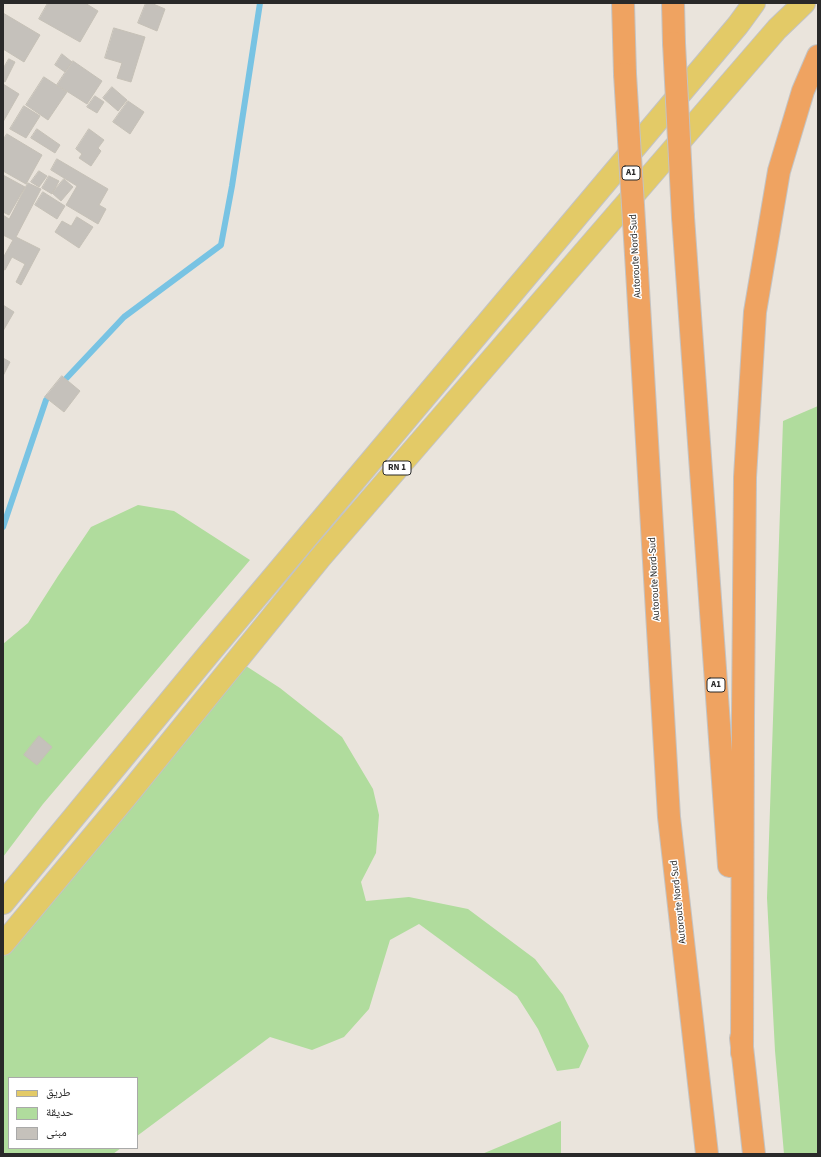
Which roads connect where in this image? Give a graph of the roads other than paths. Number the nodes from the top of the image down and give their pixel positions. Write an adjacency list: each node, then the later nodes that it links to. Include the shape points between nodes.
1 (623, 3): 11 (highway, Autoroute Nord-Sud / A1, bridge, via 625,74 669,817)
2 (673, 3): 10 (highway, A1, bridge, via 683,217)
3 (754, 3): 8 (main road, RN 1)
4 (804, 3): 9 (main road, RN 1, via 777,29 320,558)
5 (818, 56): 7 (highway, via 788,136)
6 (818, 88): 7 (highway, via 790,166)
7 (771, 209): 10 (highway, via 754,312 745,477)
8 (3, 903)
9 (3, 944)
10 (742, 1052): 12 (highway, A1)
11 (706, 1154)
12 (754, 1154)

